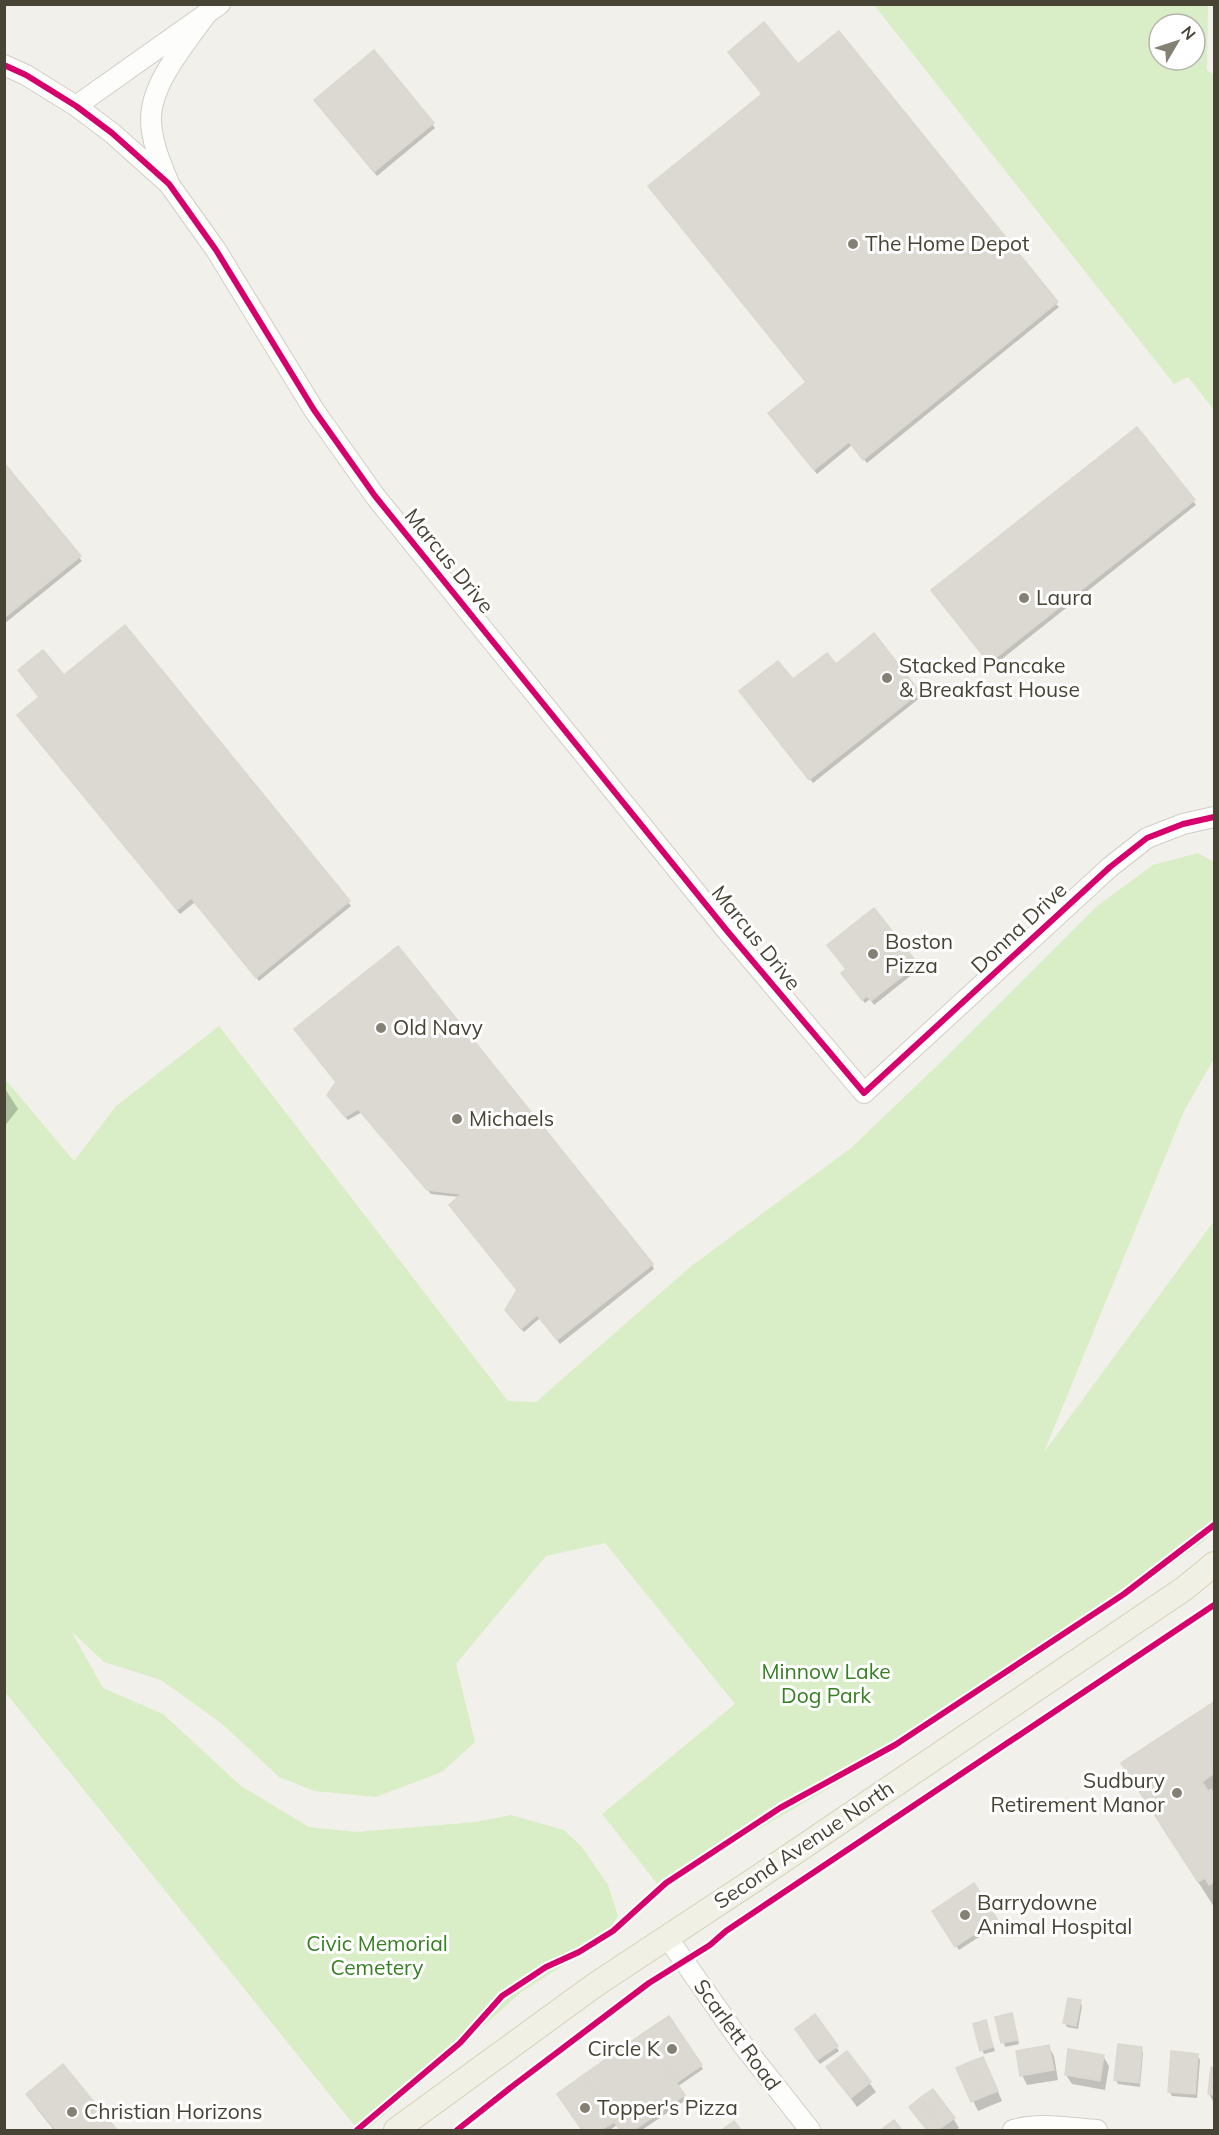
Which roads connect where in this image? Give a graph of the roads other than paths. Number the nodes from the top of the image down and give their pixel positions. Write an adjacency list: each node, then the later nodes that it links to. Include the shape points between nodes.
1 (213, 9): 3 (street); 4 (street, via 157,86 151,118)
2 (4, 65): 3 (street, Marcus Drive)
3 (76, 106): 4 (street, Marcus Drive)
4 (170, 184): 6 (street, Marcus Drive, via 216,250 314,410 375,496 728,932)
5 (1215, 817): 6 (street, Donna Drive, via 1147,838 1110,867)
6 (864, 1093)
7 (1215, 1564): 8 (main road, Second Avenue North)
8 (668, 1937): 9 (main road, Second Avenue North, via 551,2016); 10 (street, Scarlett Road, via 743,2045)
9 (396, 2130)
10 (810, 2130)
11 (1013, 2130): 12 (street, via 1043,2126)
12 (1097, 2130)

